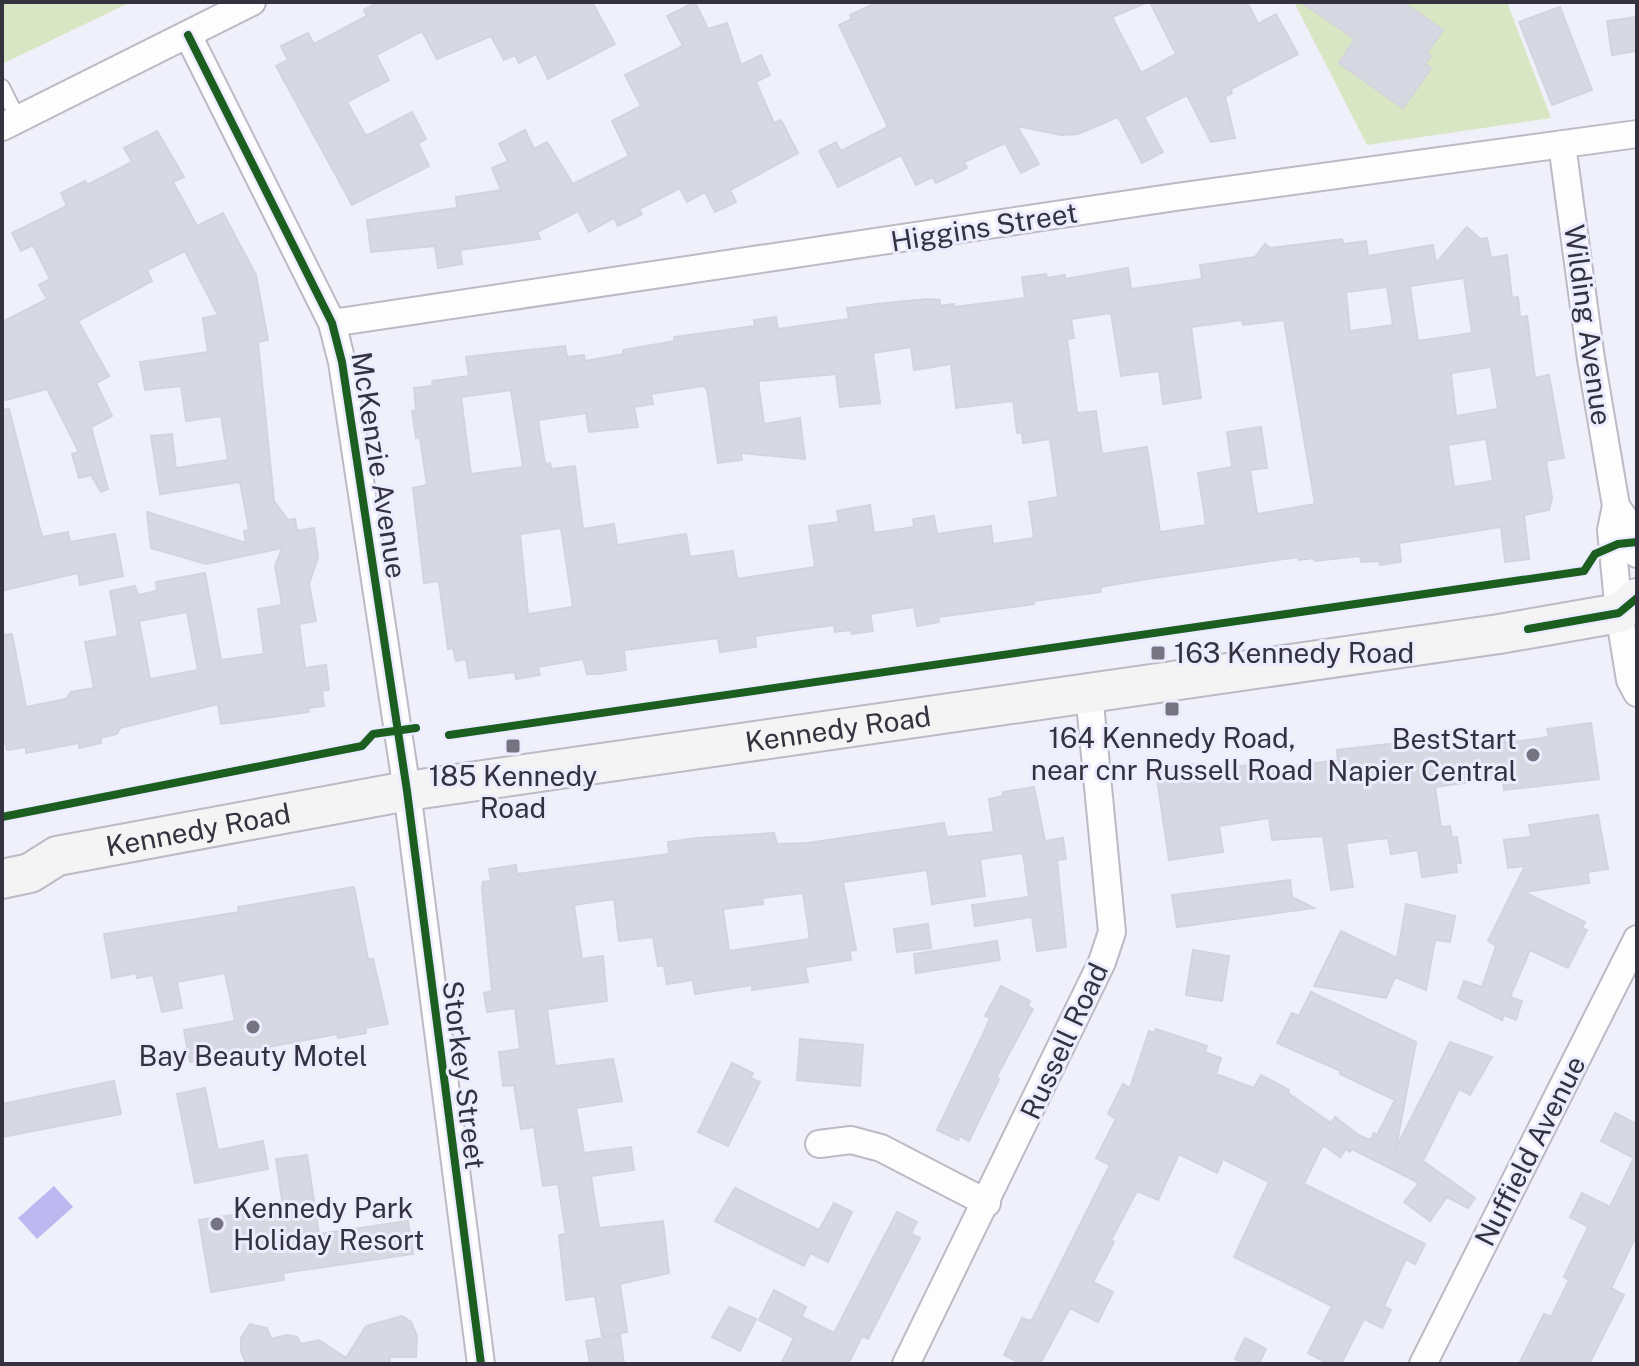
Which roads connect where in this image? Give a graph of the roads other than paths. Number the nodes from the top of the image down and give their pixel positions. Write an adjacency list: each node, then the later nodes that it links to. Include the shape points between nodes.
1 (252, 2): 2 (street)
2 (188, 35): 4 (street); 7 (street, McKenzie Avenue)
3 (2, 87): 4 (lane)
4 (10, 123)
5 (1637, 134): 6 (street, Higgins Street)
6 (1562, 144): 7 (street, Higgins Street); 8 (street, Wilding Avenue)
7 (332, 323): 13 (street, McKenzie Avenue, via 351,413)
8 (1616, 506): 9 (street, Wilding Avenue, via 1631,528); 10 (street, Wilding Avenue, via 1611,530)
9 (1637, 554)
10 (1631, 610): 11 (main road, Kennedy Road); 12 (street, via 1630,680)
11 (1089, 693): 13 (main road, Kennedy Road); 19 (street, Russell Road, via 1112,932)
12 (1637, 693)
13 (407, 791): 15 (main road, Kennedy Road); 20 (street, Storkey Street)
14 (2, 852): 15 (main road, Kennedy Road, via 23,848)
15 (57, 856): 16 (main road, Kennedy Road, via 30,873)
16 (2, 879)
17 (1637, 939): 22 (street, Nuffield Avenue)
18 (819, 1144): 19 (street, via 851,1140 881,1148)
19 (987, 1203): 21 (street, Russell Road)
20 (481, 1364)
21 (906, 1364)
22 (1423, 1364)

